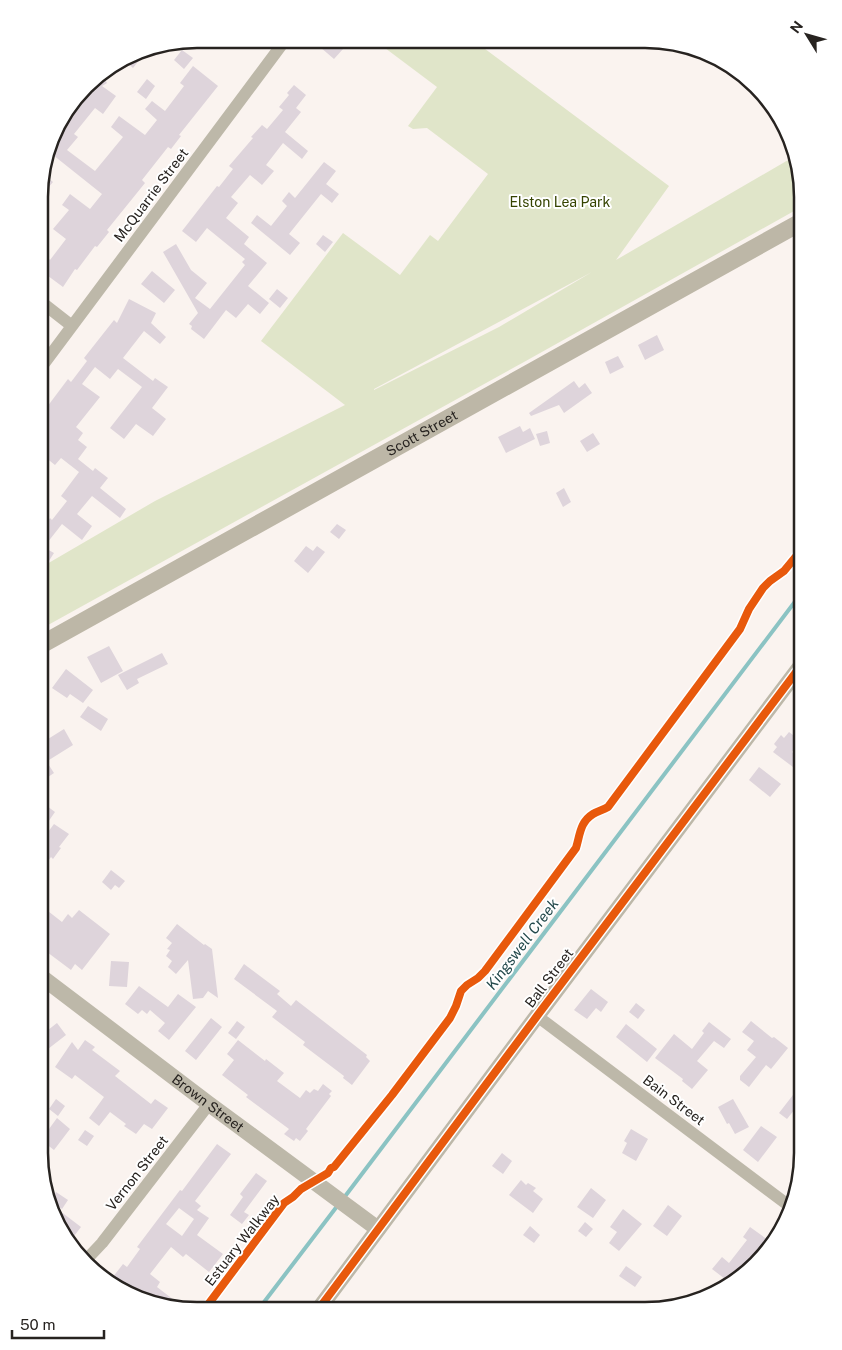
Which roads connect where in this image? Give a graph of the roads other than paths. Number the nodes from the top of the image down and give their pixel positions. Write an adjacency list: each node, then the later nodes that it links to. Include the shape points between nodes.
1 (279, 48): 4 (street, McQuarrie Street)
2 (794, 226): 6 (main road, Scott Street)
3 (48, 307): 4 (street)
4 (72, 326): 5 (street, McQuarrie Street)
5 (48, 358)
6 (48, 641)
7 (794, 674): 9 (street, Ball Street)
8 (48, 982): 10 (street, Brown Street)
9 (537, 1016): 11 (street, Bain Street); 12 (street, Ball Street)
10 (209, 1104): 12 (street, Brown Street); 13 (street, Vernon Street)
11 (786, 1203)
12 (378, 1230): 14 (street, Ball Street)
13 (89, 1257)
14 (324, 1302)

